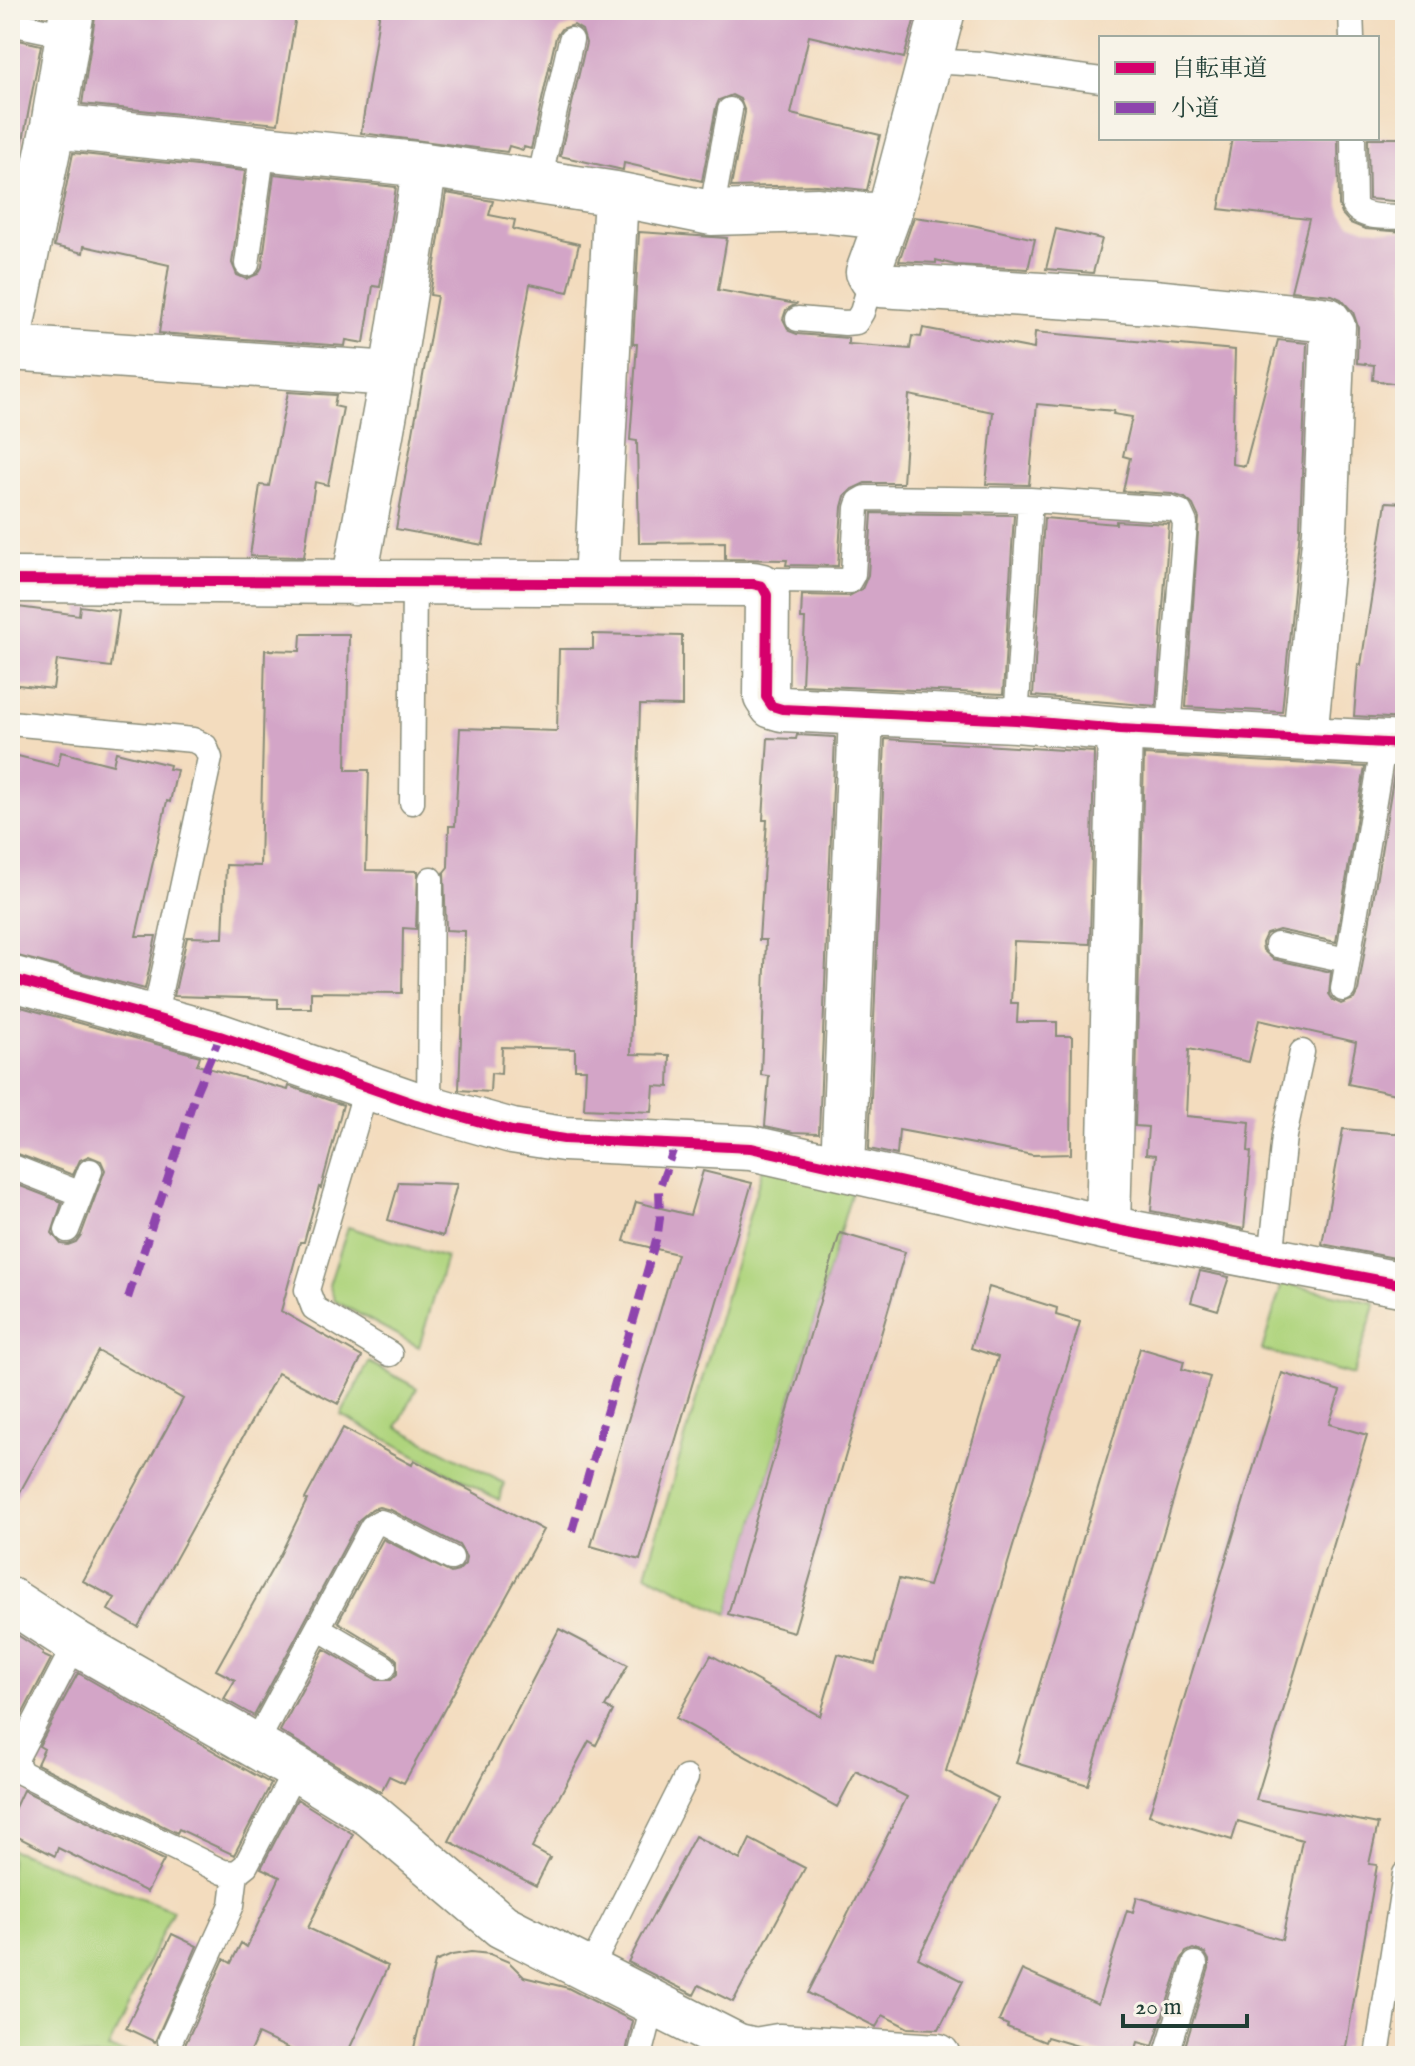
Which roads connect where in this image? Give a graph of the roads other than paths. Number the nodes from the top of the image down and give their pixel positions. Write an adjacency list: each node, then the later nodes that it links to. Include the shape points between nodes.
1 (943, 10): 7 (street)
2 (1351, 10): 5 (lane)
3 (70, 22): 4 (lane); 10 (street)
4 (10, 23)
5 (1352, 36)
6 (571, 40): 14 (lane)
7 (929, 61): 8 (lane); 18 (street)
8 (1099, 80)
9 (730, 110): 17 (lane)
10 (53, 126): 12 (street); 16 (street)
11 (1353, 140): 19 (lane, via 1357,211)
12 (263, 148): 13 (street); 20 (lane)
13 (425, 165): 14 (street); 25 (street)
14 (539, 181): 15 (street)
15 (616, 194): 17 (street); 28 (street)
16 (24, 195): 23 (street)
17 (711, 213): 18 (street)
18 (889, 214): 21 (street, via 868,272)
19 (1405, 217)
20 (247, 264)
21 (872, 279): 22 (lane, via 856,322); 37 (street, via 880,285 1153,302 1328,320 1333,327 1325,531)
22 (798, 319)
23 (10, 333)
24 (10, 348): 25 (street)
25 (392, 374): 29 (street)
26 (1030, 500): 31 (lane, via 866,498 857,508 849,581 776,580); 33 (lane); 36 (lane, via 1180,512 1185,523)
27 (10, 580): 29 (street)
28 (596, 582): 30 (street); 31 (street)
29 (354, 583): 30 (street)
30 (414, 583): 39 (lane)
31 (762, 586): 32 (street, via 767,595 766,697 772,706)
32 (861, 714): 33 (street); 50 (street)
33 (1016, 720): 35 (street)
34 (10, 723): 45 (lane, via 193,740 205,746 210,758)
35 (1120, 729): 36 (street); 51 (street)
36 (1169, 729): 37 (street)
37 (1305, 738): 38 (street)
38 (1394, 743): 42 (lane)
39 (412, 802)
40 (431, 879): 48 (lane)
41 (1277, 945): 42 (lane)
42 (1347, 960): 44 (lane)
43 (10, 978): 45 (street)
44 (1343, 989)
45 (154, 1018): 47 (street)
46 (1302, 1052): 53 (lane, via 1284,1136)
47 (367, 1086): 48 (street); 55 (lane, via 307,1290 314,1308)
48 (429, 1107): 50 (street, via 512,1131 564,1139 751,1148)
49 (10, 1166): 52 (lane, via 86,1183)
50 (843, 1168): 51 (street)
51 (1108, 1228): 53 (street)
52 (67, 1230)
53 (1271, 1259): 54 (street)
54 (1405, 1285)
55 (390, 1354)
56 (451, 1558): 58 (lane, via 380,1522 372,1527)
57 (10, 1600): 59 (street)
58 (318, 1628): 60 (lane); 61 (lane)
59 (76, 1643): 61 (street); 64 (lane, via 18,1755 22,1773 223,1872)
60 (384, 1667)
61 (255, 1745): 62 (street)
62 (296, 1769): 64 (lane, via 246,1865); 68 (street, via 371,1815 502,1926)
63 (686, 1778): 68 (lane)
64 (236, 1873): 70 (lane, via 232,1905)
65 (1405, 1874): 66 (lane)
66 (1401, 1928): 75 (lane)
67 (1195, 1964): 74 (lane)
68 (589, 1971): 69 (street)
69 (653, 2005): 71 (street); 72 (lane)
70 (170, 2041)
71 (754, 2053): 73 (street, via 779,2046)
72 (640, 2056)
73 (938, 2056)
74 (1166, 2056)
75 (1377, 2056)

